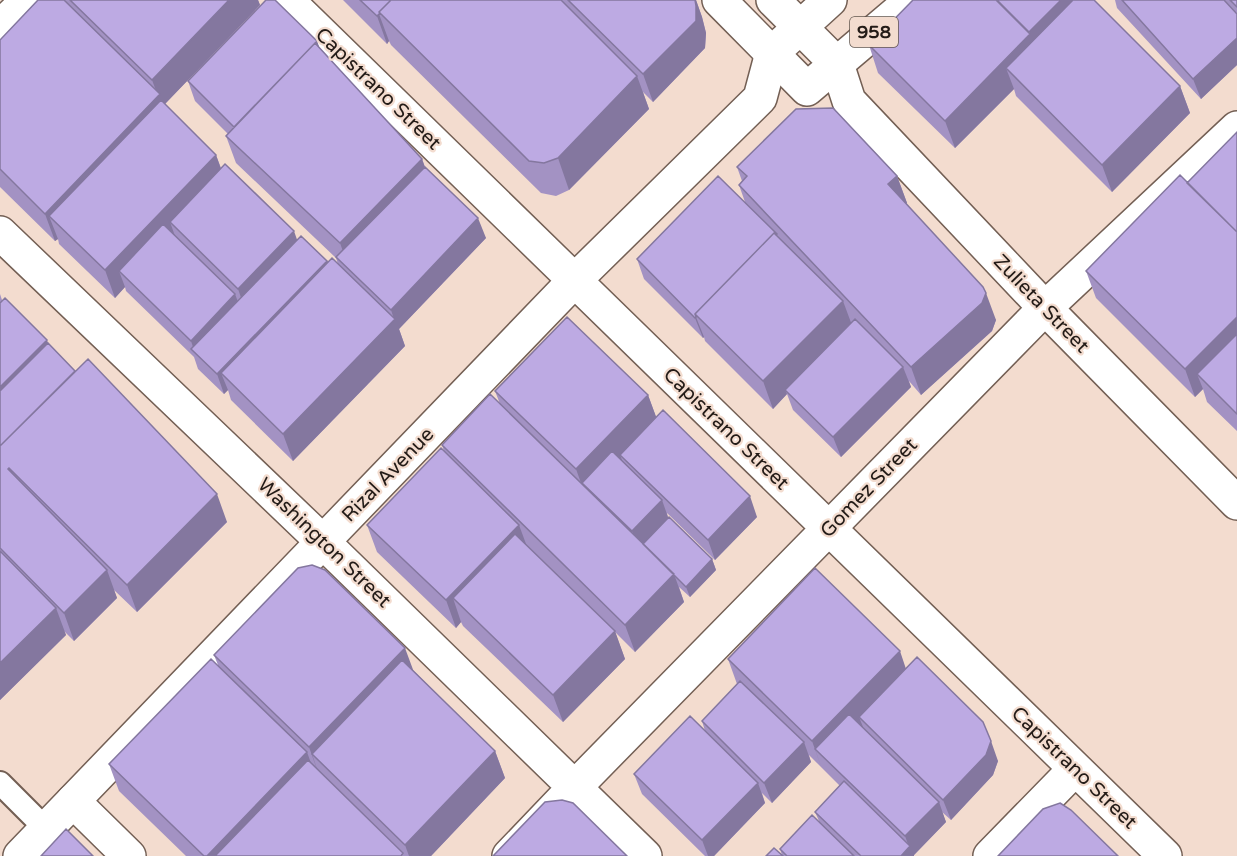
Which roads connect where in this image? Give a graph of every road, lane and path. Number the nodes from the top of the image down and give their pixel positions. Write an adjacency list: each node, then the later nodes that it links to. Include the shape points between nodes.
1 (28, 0): 7 (street)
2 (287, 0): 16 (street, Capistrano Street)
3 (719, 0): 9 (street)
4 (773, 0): 8 (street)
5 (830, 0): 8 (street, 958)
6 (912, 0): 10 (street, 958)
7 (0, 27)
8 (800, 27): 9 (street); 10 (street)
9 (772, 53): 11 (street); 12 (street)
10 (837, 64): 11 (street); 13 (street, Zulieta Street)
11 (807, 89): 12 (street); 13 (street)
12 (760, 98): 16 (street, Rizal Avenue)
13 (849, 101): 17 (street, Zulieta Street)
14 (1237, 128): 17 (street, Gomez Street)
15 (0, 233): 20 (street, Washington Street)
16 (574, 281): 19 (street, Capistrano Street); 20 (street, Rizal Avenue)
17 (1045, 308): 18 (street, Zulieta Street); 19 (street, Gomez Street)
18 (1237, 503)
19 (829, 529): 21 (street, Capistrano Street); 23 (street, Gomez Street)
20 (324, 542): 23 (street, Washington Street); 24 (street, Rizal Avenue)
21 (1075, 769): 30 (street); 31 (street, Capistrano Street)
22 (0, 783): 25 (lane)
23 (575, 787): 28 (street, Gomez Street); 29 (street, Washington Street)
24 (73, 801): 25 (street, Rizal Avenue); 27 (street)
25 (46, 829): 26 (street, Rizal Avenue)
26 (20, 856)
27 (129, 856)
28 (509, 856)
29 (645, 856)
30 (990, 856)
31 (1165, 856)

